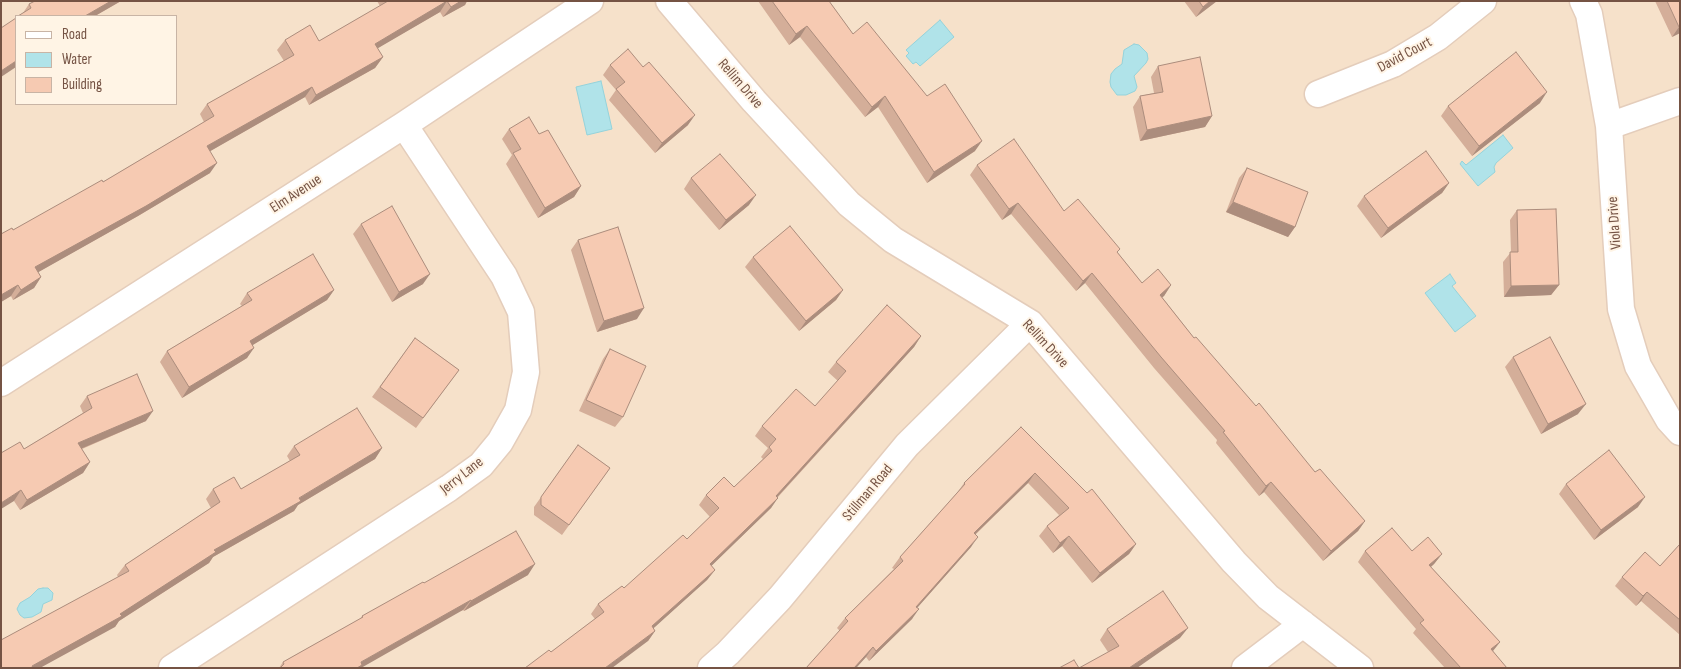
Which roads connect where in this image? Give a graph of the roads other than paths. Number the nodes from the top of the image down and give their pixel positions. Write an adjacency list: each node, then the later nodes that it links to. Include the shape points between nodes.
1 (590, 1): 7 (street, Elm Avenue)
2 (669, 1): 9 (street, Rellim Drive, via 754,101 849,204 893,240)
3 (1483, 1): 5 (street, David Court, via 1438,37 1393,64)
4 (1583, 1): 8 (street, Viola Drive, via 1589,14)
5 (1318, 94)
6 (1680, 101): 8 (street)
7 (404, 125): 10 (street, Elm Avenue); 13 (street, Jerry Lane, via 504,276 521,312 526,372 518,410 500,442 481,465)
8 (1609, 126): 11 (street, Viola Drive, via 1621,309 1638,366 1669,420)
9 (1030, 323): 12 (street, Rellim Drive, via 1234,562 1268,597); 14 (street, Stillman Road, via 907,445 780,598)
10 (1, 383)
11 (1680, 432)
12 (1303, 624): 15 (street); 16 (street, Rellim Drive)
13 (172, 668)
14 (711, 668)
15 (1245, 668)
16 (1360, 668)

